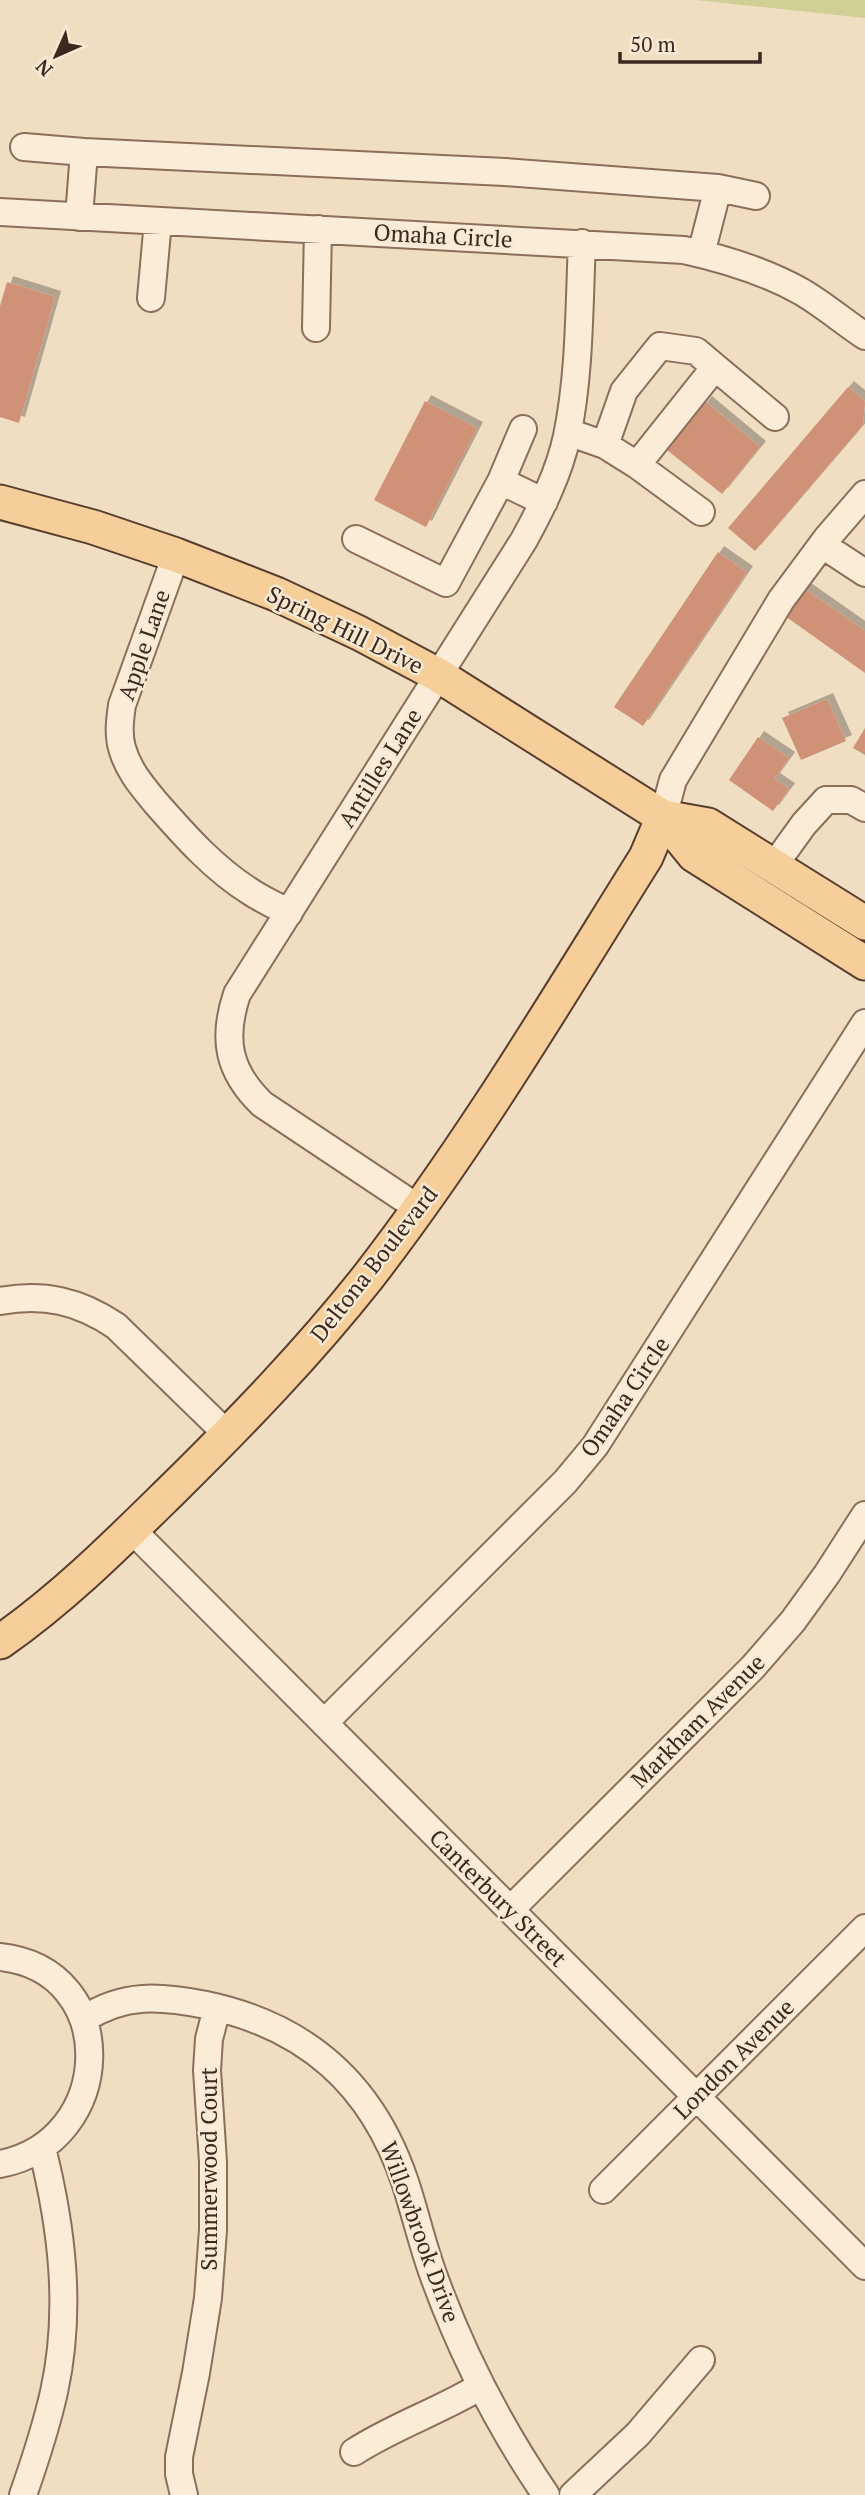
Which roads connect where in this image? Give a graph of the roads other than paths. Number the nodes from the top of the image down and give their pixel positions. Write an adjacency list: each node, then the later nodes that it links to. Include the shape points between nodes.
1 (24, 147): 2 (street)
2 (84, 152): 3 (street, via 505,172); 6 (street)
3 (718, 188): 4 (street); 10 (street)
4 (756, 197)
5 (0, 212): 6 (street, Omaha Circle)
6 (79, 216): 7 (street, Omaha Circle)
7 (158, 221): 8 (street, Omaha Circle); 11 (street)
8 (318, 229): 9 (street, Omaha Circle); 12 (street)
9 (582, 243): 10 (street, Omaha Circle); 17 (street, Antilles Lane)
10 (701, 254): 13 (street, Omaha Circle, via 762,272 803,293)
11 (151, 298)
12 (316, 328)
13 (865, 336)
14 (715, 367): 15 (street); 18 (street, via 696,351 660,346 624,391); 19 (street)
15 (775, 417)
16 (523, 429): 20 (street)
17 (568, 432): 18 (street); 23 (street, Antilles Lane)
18 (605, 445): 19 (street)
19 (637, 465): 24 (street)
20 (501, 481): 23 (street); 26 (street, via 446,583)
21 (865, 494): 25 (street)
22 (0, 502): 27 (main road, Spring Hill Drive)
23 (544, 502): 29 (street, Antilles Lane)
24 (701, 512)
25 (827, 538): 28 (street, via 830,550); 31 (street, via 781,600 673,780)
26 (356, 539)
27 (176, 555): 29 (main road, Spring Hill Drive, via 276,594); 33 (street, Apple Lane, via 122,705 119,725 127,765 183,834 218,866)
28 (865, 573)
29 (438, 675): 31 (main road, Spring Hill Drive); 33 (street, Antilles Lane)
30 (865, 808): 32 (street, via 851,800 826,800)
31 (663, 817): 32 (main road, Spring Hill Drive, via 708,825); 35 (main road, Spring Hill Drive, via 694,855); 37 (main road, Deltona Boulevard, via 639,869 480,1121)
32 (774, 867): 34 (main road, Spring Hill Drive)
33 (289, 913): 37 (street, Antilles Lane, via 237,994 228,1033 235,1070 262,1104)
34 (865, 923)
35 (865, 963)
36 (865, 1023): 43 (street, Omaha Circle, via 595,1446 565,1482)
37 (418, 1208): 39 (main road, Deltona Boulevard, via 314,1342)
38 (0, 1301): 39 (street, via 55,1298 99,1314)
39 (228, 1435): 41 (main road, Deltona Boulevard)
40 (865, 1515): 44 (street, Markham Avenue, via 793,1621 753,1667)
41 (132, 1530): 42 (main road, Deltona Boulevard, via 79,1580); 43 (street, Canterbury Street)
42 (0, 1642)
43 (324, 1723): 44 (street, Canterbury Street)
44 (510, 1910): 49 (street, Canterbury Street)
45 (865, 1928): 49 (street, London Avenue)
46 (0, 1958): 48 (street, via 32,1965 49,1976 64,1989)
47 (216, 2008): 48 (street, Willowbrook Drive, via 171,1998 144,1998 121,2002); 55 (street, Willowbrook Drive, via 254,2018 288,2034 345,2077 368,2106 386,2135 433,2273); 58 (street, Summerwood Court, via 207,2070 213,2230 197,2373 179,2457)
48 (83, 2019): 50 (street, via 90,2042 87,2086 66,2126)
49 (696, 2097): 52 (street, London Avenue); 53 (street, Canterbury Street)
50 (42, 2148): 51 (street); 57 (street, via 62,2251 62,2340 49,2413)
51 (0, 2164)
52 (603, 2190)
53 (865, 2266)
54 (701, 2360): 60 (street, via 638,2434)
55 (481, 2386): 56 (street); 59 (street, Willowbrook Drive)
56 (354, 2452)
57 (23, 2495)
58 (184, 2495)
59 (546, 2495)
60 (573, 2495)

